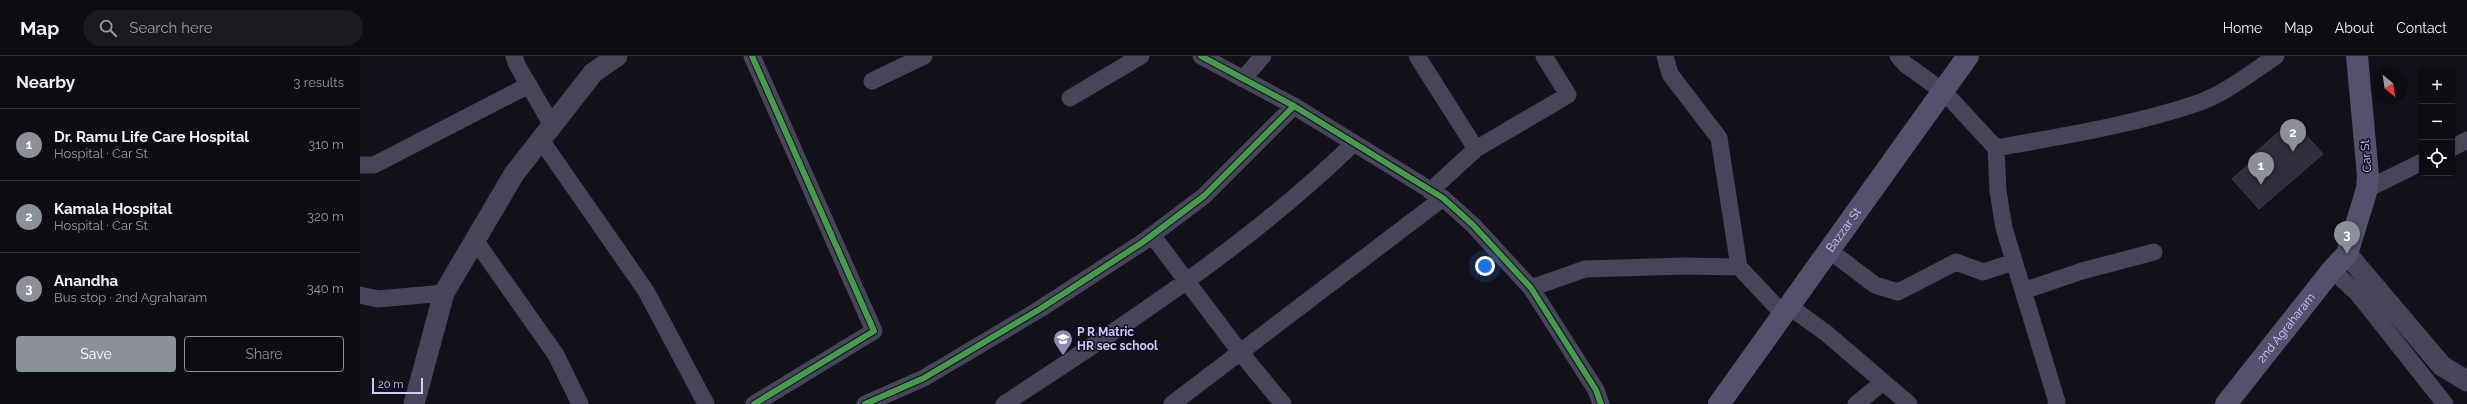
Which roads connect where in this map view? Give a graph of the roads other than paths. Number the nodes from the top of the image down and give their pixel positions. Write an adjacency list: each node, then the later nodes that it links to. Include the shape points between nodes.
1 (514, 56): 17 (street)
2 (617, 56): 21 (street, via 594,73)
3 (752, 56): 51 (street, via 874,331)
4 (924, 56): 16 (street)
5 (1141, 56): 19 (street)
6 (1201, 56): 15 (street)
7 (1263, 56): 15 (street)
8 (1417, 56): 26 (street)
9 (1544, 56): 26 (street, via 1568,95)
10 (1665, 56): 37 (street, via 1670,74 1719,138)
11 (1898, 56): 18 (street)
12 (1968, 56): 18 (main road, Bazzar St)
13 (2276, 56): 25 (street, via 2230,87 2199,103 2090,131)
14 (2357, 56): 29 (main road, Car St)
15 (1243, 79): 20 (street)
16 (872, 80)
17 (528, 84): 21 (street); 28 (street, via 374,165)
18 (1944, 92): 25 (street); 33 (main road, Bazzar St)
19 (1070, 98)
20 (1294, 106): 23 (street); 31 (street, via 1204,196)
21 (546, 132): 32 (street, via 514,174); 50 (street, via 646,291)
22 (2467, 140): 24 (street)
23 (1353, 144): 30 (street); 39 (street, via 1271,218)
24 (2455, 146)
25 (1996, 148): 36 (street, via 1998,191 2004,228)
26 (1476, 149): 30 (street)
27 (2419, 164): 29 (street)
28 (360, 165)
29 (2368, 189): 35 (main road, Car St)
30 (1436, 195): 40 (street, via 1473,225); 45 (street)
31 (1152, 235): 39 (street); 52 (street, via 1040,309 924,378)
32 (475, 240): 42 (street); 49 (street, via 556,355)
33 (1830, 251): 36 (street, via 1875,285 1898,292 1956,262 1983,272); 44 (main road, Bazzar St)
34 (2154, 252): 41 (street, via 2082,271)
35 (2347, 254): 38 (main road, 2nd Agraharam); 46 (street, via 2442,366)
36 (2014, 262): 41 (street)
37 (1739, 267): 40 (street, via 1585,269); 44 (street)
38 (2332, 270): 61 (main road, 2nd Agraharam); 62 (street, via 2358,294)
39 (1186, 280): 45 (street); 53 (street)
40 (1531, 288): 56 (street, via 1596,390)
41 (2023, 291): 60 (street)
42 (444, 293): 43 (street, via 378,299); 48 (street)
43 (360, 295)
44 (1787, 311): 47 (street, via 1826,333); 57 (main road, Bazzar St)
45 (1240, 352): 54 (street); 55 (street)
46 (2467, 381)
47 (1882, 383): 58 (street); 59 (street)
48 (414, 404)
49 (580, 404)
50 (706, 404)
51 (754, 404)
52 (865, 404)
53 (1004, 404)
54 (1172, 404)
55 (1283, 404)
56 (1601, 404)
57 (1719, 404)
58 (1856, 404)
59 (1909, 404)
60 (2056, 404)
61 (2226, 404)
62 (2445, 404)

